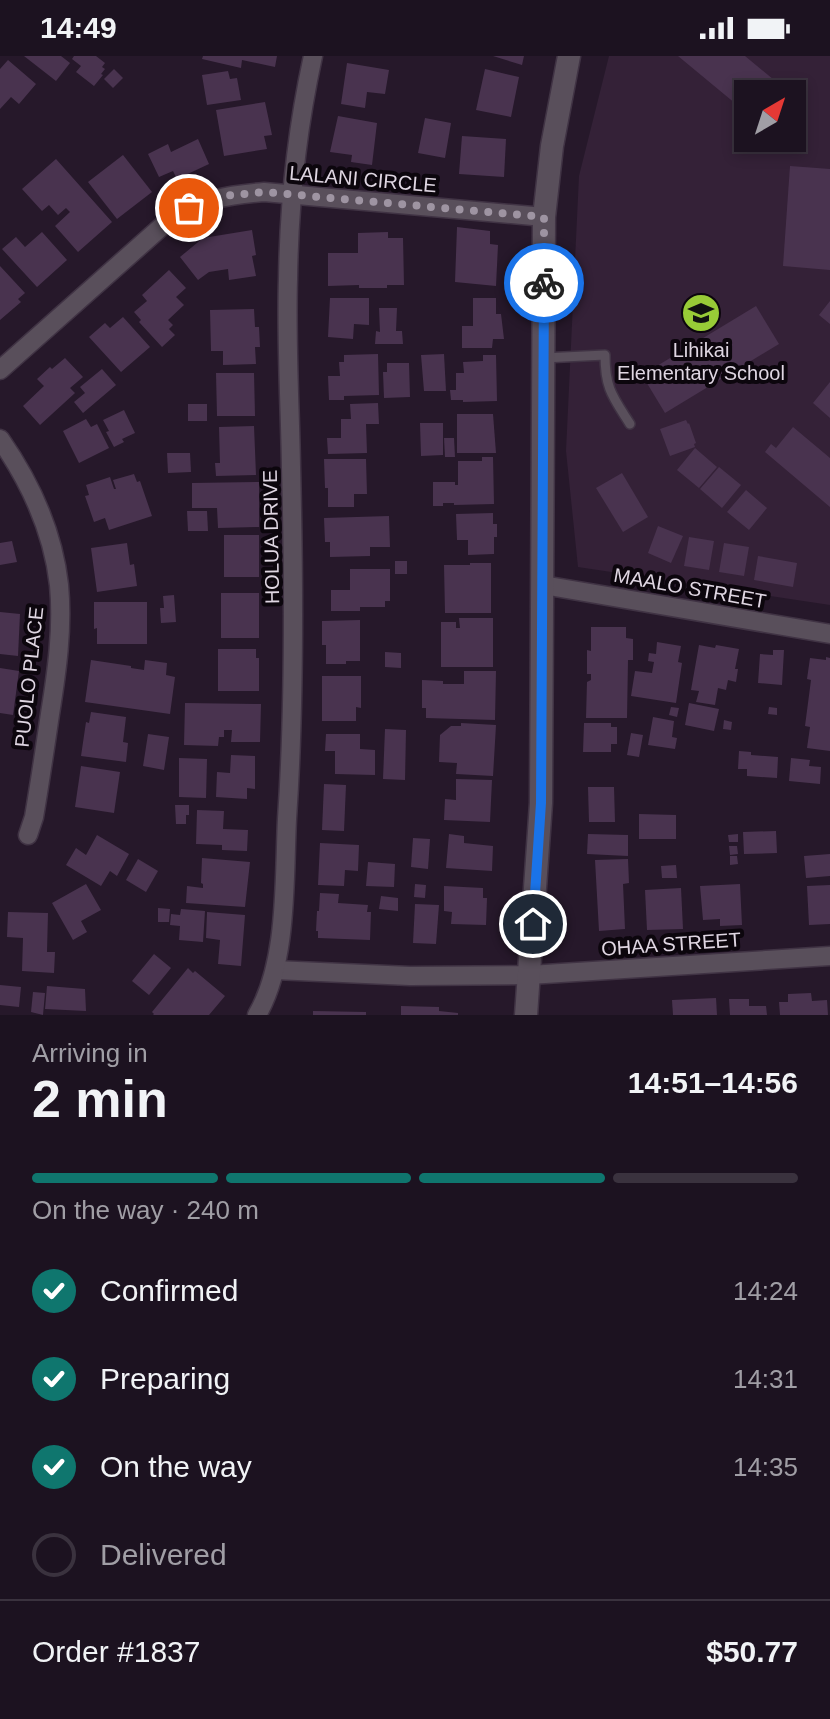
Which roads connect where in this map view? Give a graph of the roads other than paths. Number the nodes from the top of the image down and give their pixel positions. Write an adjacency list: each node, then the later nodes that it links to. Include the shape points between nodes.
1 (313, 56): 3 (street, HOLUA DRIVE)
2 (569, 56): 4 (street)
3 (292, 194): 4 (street, LALANI CIRCLE); 6 (street, LALANI CIRCLE, via 223,196 169,220); 13 (street, HOLUA DRIVE, via 287,280 294,617 289,789)
4 (544, 217): 5 (street)
5 (543, 358): 7 (lane, via 605,355 610,393); 9 (street)
6 (0, 370)
7 (630, 424)
8 (0, 439): 11 (street, PUOLO PLACE, via 33,494 59,584 55,685)
9 (543, 585): 10 (street, MAALO STREET); 14 (street, via 541,803)
10 (830, 634)
11 (28, 835)
12 (830, 956): 14 (street, OHAA STREET)
13 (275, 970): 14 (street, OHAA STREET); 15 (street, HOLUA DRIVE)
14 (529, 975): 16 (street)
15 (257, 1015)
16 (526, 1015)

